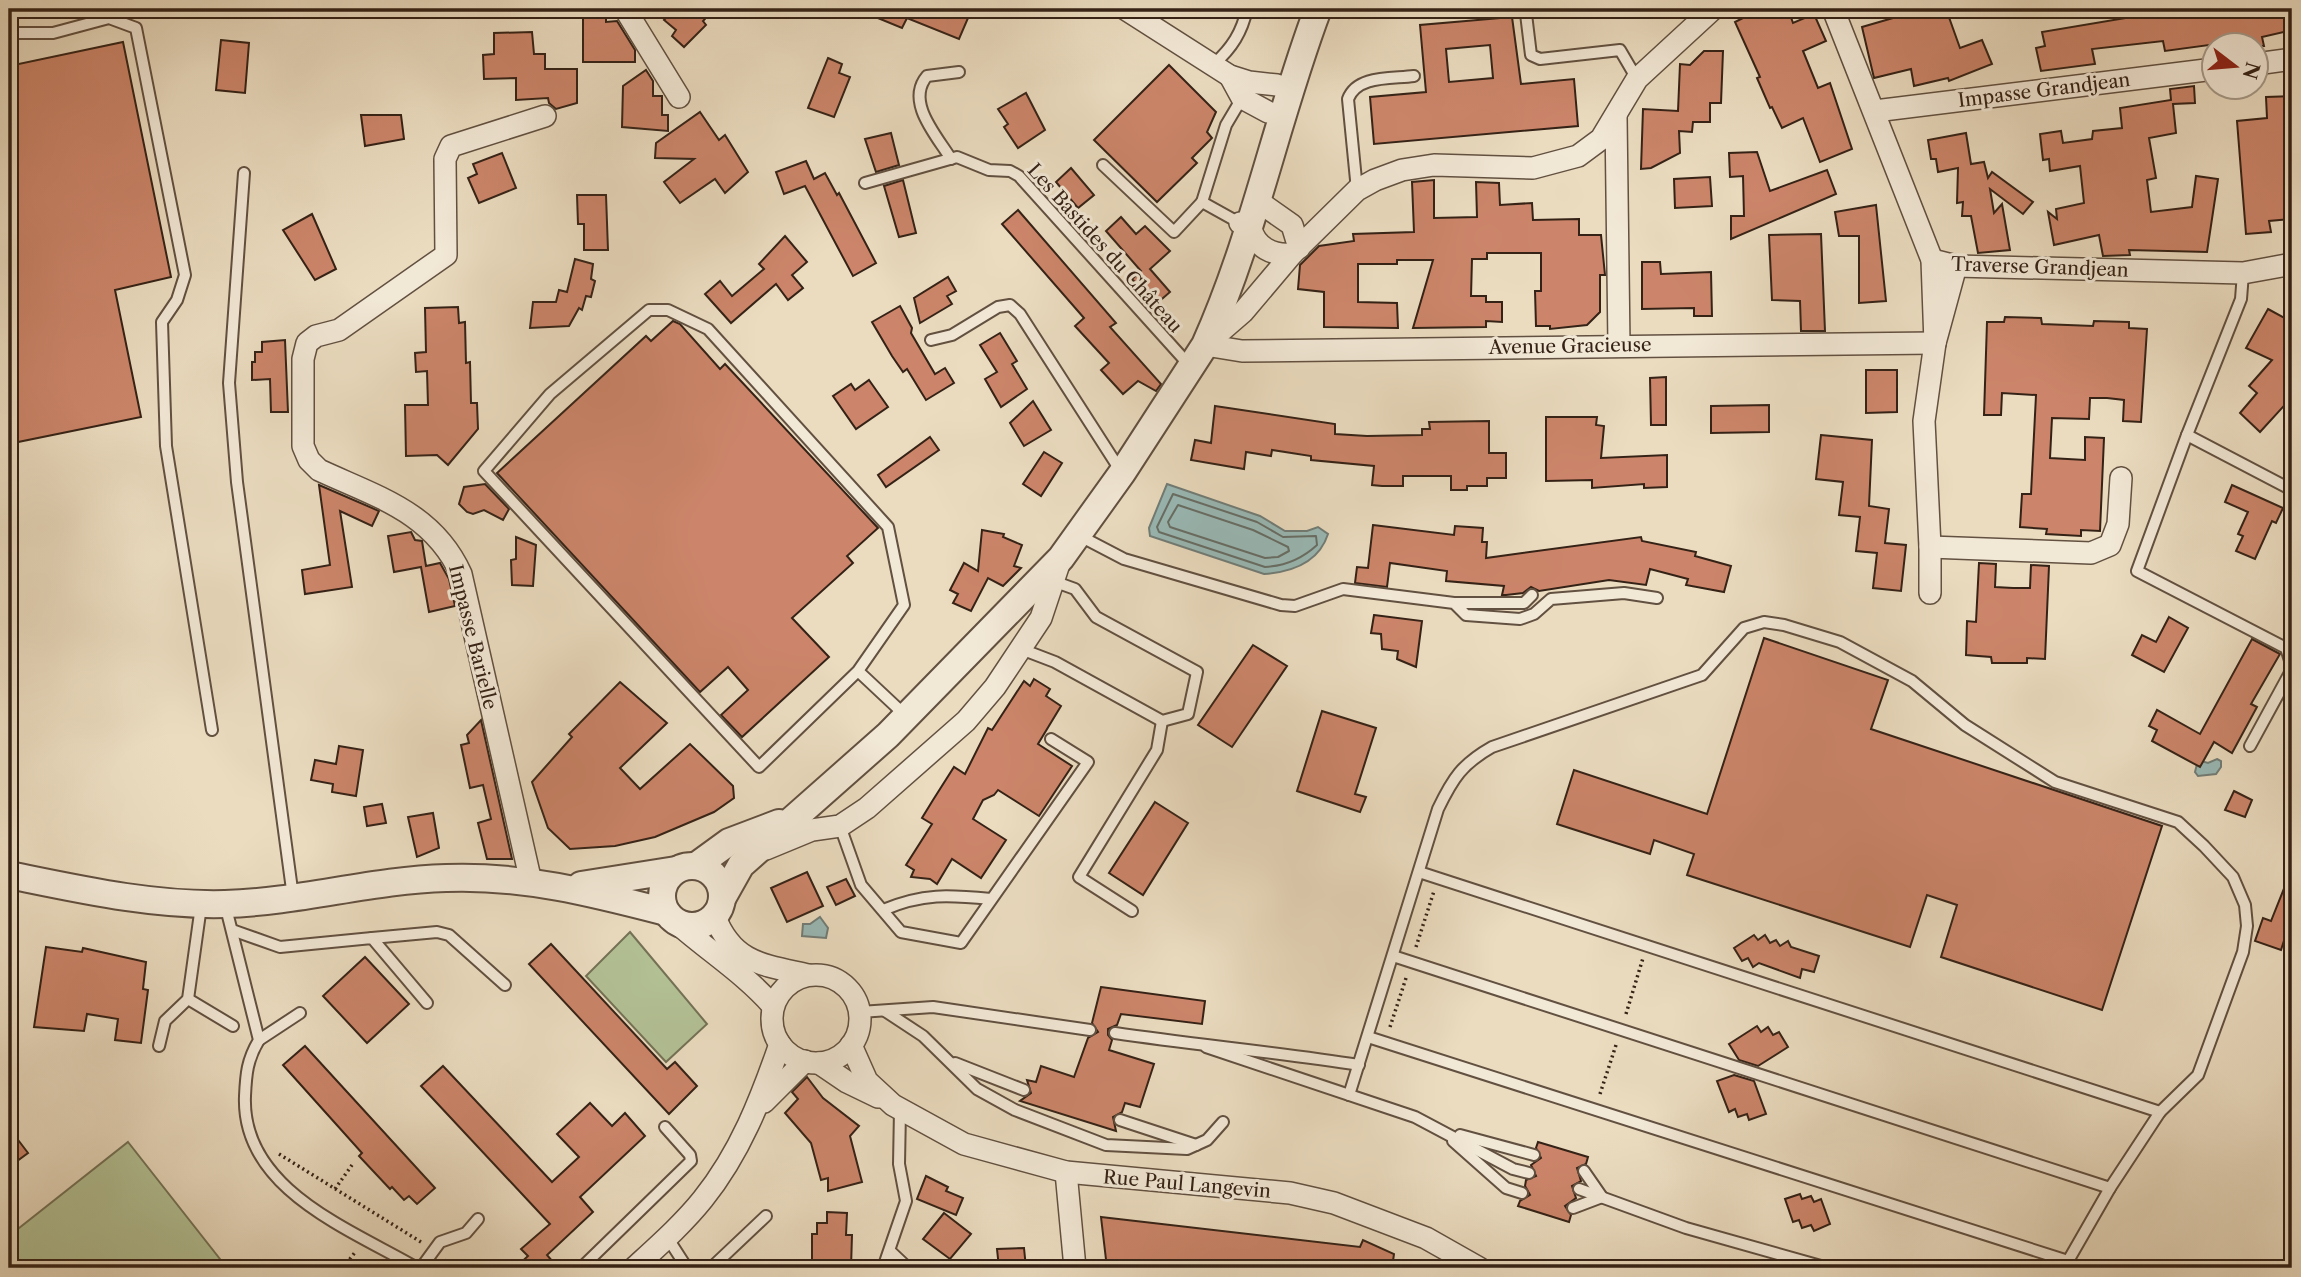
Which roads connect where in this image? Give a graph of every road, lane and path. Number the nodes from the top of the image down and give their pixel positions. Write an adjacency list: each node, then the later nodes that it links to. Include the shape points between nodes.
1 (625, 9): 17 (street)
2 (1125, 9): 11 (street)
3 (1247, 9): 11 (lane, via 1243,28)
4 (1317, 9): 16 (street, via 1287,55); 30 (street, via 1296,67)
5 (1713, 9): 15 (street)
6 (1833, 9): 19 (street, Traverse Grandjean)
7 (1527, 14): 15 (lane, via 1531,55 1540,59 1620,50)
8 (9, 33): 58 (lane, via 53,33 109,18 136,28 185,275 177,300 162,322 166,446)
9 (2292, 59): 10 (street)
10 (2270, 62)
11 (1222, 70): 16 (street, via 1249,82); 18 (street)
12 (2200, 71): 19 (street, Impasse Grandjean)
13 (959, 72): 23 (lane, via 927,76 920,84 918,105)
14 (1414, 76): 27 (lane, via 1359,83 1352,89 1348,99)
15 (1637, 79): 22 (street)
16 (1277, 85): 20 (street)
17 (679, 97)
18 (1242, 99): 20 (street); 28 (lane, via 1226,125)
19 (1875, 111): 33 (street, Traverse Grandjean)
20 (1268, 112): 31 (street)
21 (545, 116): 68 (street, Impasse Barielle, via 451,146 445,159 446,255 339,330 316,336 307,343 303,359 303,446 309,460 319,470 418,517 450,550 461,574)
22 (1616, 117): 27 (street, via 1601,139 1578,156 1533,168 1434,165 1402,170); 40 (street)
23 (951, 159): 26 (lane); 41 (lane, Les Bastides du Château, via 1019,176)
24 (1103, 165): 28 (lane, via 1174,232)
25 (244, 173): 70 (lane, via 229,383 237,482)
26 (865, 183)
27 (1357, 190): 29 (street)
28 (1202, 202): 31 (lane)
29 (1340, 209): 30 (street, via 1313,216); 32 (street)
30 (1273, 211): 31 (street); 32 (street, via 1292,225)
31 (1245, 225): 32 (street, via 1262,246 1283,255); 39 (street, via 1206,324)
32 (1295, 251): 39 (street, via 1242,313)
33 (1932, 260): 34 (street, Traverse Grandjean); 38 (street)
34 (1956, 266): 36 (street, Traverse Grandjean); 38 (street)
35 (2287, 269): 36 (street, Traverse Grandjean)
36 (2243, 273): 42 (lane, via 2241,299)
37 (930, 340): 43 (lane, via 952,335 1010,305)
38 (1936, 343): 40 (street, Avenue Gracieuse); 47 (street, via 1924,421)
39 (1205, 345): 40 (street, Avenue Gracieuse, via 1242,351); 41 (street)
40 (1619, 345)
41 (1191, 368): 43 (street)
42 (2188, 435): 45 (lane); 54 (lane, via 2137,571 2286,648)
43 (1122, 473): 46 (street)
44 (2121, 478): 47 (street, via 2119,524 2110,545 2091,553)
45 (2292, 490)
46 (1077, 535): 48 (street); 52 (lane, via 1124,559 1281,605 1295,606 1343,589)
47 (1930, 547): 49 (street)
48 (1057, 570): 53 (street, via 1041,618); 56 (street); 57 (lane, via 1096,617 1197,672 1188,713)
49 (1930, 593)
50 (1532, 595): 52 (lane, via 1524,603)
51 (1657, 598): 52 (lane, via 1624,593 1551,599 1520,619 1466,615)
52 (1454, 603)
53 (1021, 649): 57 (lane, via 1055,662); 62 (street, via 966,721)
54 (2292, 668): 60 (lane)
55 (859, 671): 55 (lane, via 904,605 888,527 708,329 668,310 649,310 550,394 485,471 759,767); 56 (lane)
56 (906, 716): 61 (street)
57 (1162, 721): 75 (lane, via 1157,750 1079,877)
58 (212, 730)
59 (1051, 739): 71 (lane, via 1087,762)
60 (2250, 746)
61 (797, 817): 63 (street); 64 (street, via 729,842)
62 (840, 826): 63 (street, via 812,830); 74 (lane, via 861,885)
63 (754, 853): 73 (street, via 741,866)
64 (686, 868): 69 (street); 73 (street, via 710,871 720,883); 76 (street, via 665,882 662,897)
65 (1419, 872): 67 (lane); 80 (lane); 109 (lane, via 1438,808 1468,761 1480,754 1702,675 1744,628 1764,622 1840,642 1912,681 1965,725 2055,782 2178,822 2233,877 2245,905 2243,952 2198,1075)
66 (9, 875): 72 (street, via 78,889)
67 (1438, 877): 79 (lane); 81 (path)
68 (531, 881): 69 (street); 70 (street, via 443,878)
69 (569, 887): 76 (street)
70 (293, 897): 72 (street)
71 (991, 899): 74 (lane, via 936,894); 74 (lane, via 961,943 901,932)
72 (213, 903): 77 (lane); 84 (lane)
73 (719, 907): 76 (street, via 704,924 691,927); 82 (street, via 724,940 736,951)
74 (883, 910)
75 (1132, 911)
76 (672, 918): 86 (street, via 707,950 747,977)
77 (232, 930): 78 (lane, via 280,947); 96 (lane)
78 (372, 938): 83 (lane, via 449,935); 85 (lane)
79 (1648, 945): 92 (path); 109 (lane)
80 (1393, 956): 81 (lane); 90 (lane)
81 (1411, 962): 90 (path, via 1389,1031); 92 (lane)
82 (808, 975): 86 (street, via 791,982); 88 (street, via 838,981 850,991)
83 (505, 985)
84 (188, 999): 91 (lane); 99 (lane, via 165,1021)
85 (427, 1003)
86 (774, 1006): 97 (street, via 774,1032)
87 (885, 1011): 88 (lane); 93 (lane, via 933,1007); 101 (lane, via 923,1036)
88 (860, 1012): 98 (street, via 858,1033)
89 (300, 1013): 96 (lane)
90 (1371, 1025): 95 (lane)
91 (233, 1026)
92 (1621, 1029): 107 (path); 121 (lane)
93 (1090, 1030)
94 (1115, 1034): 100 (lane)
95 (1367, 1037): 103 (lane); 107 (lane)
96 (258, 1040): 114 (lane, via 246,1062 244,1110)
97 (780, 1044): 102 (street, via 791,1055); 108 (street)
98 (851, 1045): 102 (street, via 842,1054); 106 (street, Rue Paul Langevin, via 867,1081)
99 (159, 1046)
100 (1206, 1047): 103 (lane, via 1263,1050); 105 (lane)
101 (945, 1058): 104 (lane); 115 (lane, via 977,1089 1015,1110 1107,1145 1168,1150)
102 (812, 1062): 106 (street, Rue Paul Langevin); 108 (street)
103 (1359, 1065): 105 (lane)
104 (1024, 1090)
105 (1349, 1095): 113 (lane)
106 (896, 1107): 119 (street, Rue Paul Langevin, via 964,1144); 131 (lane, via 906,1201)
107 (1595, 1110): 132 (lane)
108 (756, 1111): 129 (street, via 710,1189)
109 (2160, 1111): 121 (lane)
110 (1120, 1120): 115 (lane)
111 (1223, 1122): 115 (lane)
112 (665, 1127): 135 (lane, via 691,1161)
113 (1440, 1130): 116 (lane); 120 (lane); 124 (lane, via 1506,1188)
114 (251, 1136): 122 (path); 133 (lane, via 261,1162 281,1186)
115 (1196, 1145)
116 (1534, 1155)
117 (352, 1165): 122 (path)
118 (1584, 1171): 125 (lane)
119 (1066, 1172): 141 (street); 142 (street, Rue Paul Langevin, via 1297,1194 1426,1238)
120 (1528, 1173)
121 (2110, 1188): 132 (lane)
122 (335, 1189): 130 (path)
123 (1579, 1189): 125 (lane)
124 (1522, 1193)
125 (1602, 1196): 126 (lane); 143 (lane, via 1686,1228)
126 (1573, 1208)
127 (766, 1216): 138 (lane)
128 (478, 1219): 130 (lane, via 466,1233 440,1242)
129 (667, 1237): 136 (street); 137 (lane)
130 (434, 1250): 133 (lane); 134 (path)
131 (891, 1252): 139 (lane); 140 (lane)
132 (2066, 1265)
133 (419, 1268)
134 (452, 1268)
135 (580, 1268)
136 (634, 1268)
137 (687, 1268)
138 (711, 1268)
139 (883, 1268)
140 (908, 1268)
141 (1075, 1268)
142 (1479, 1268)
143 (1828, 1268)

